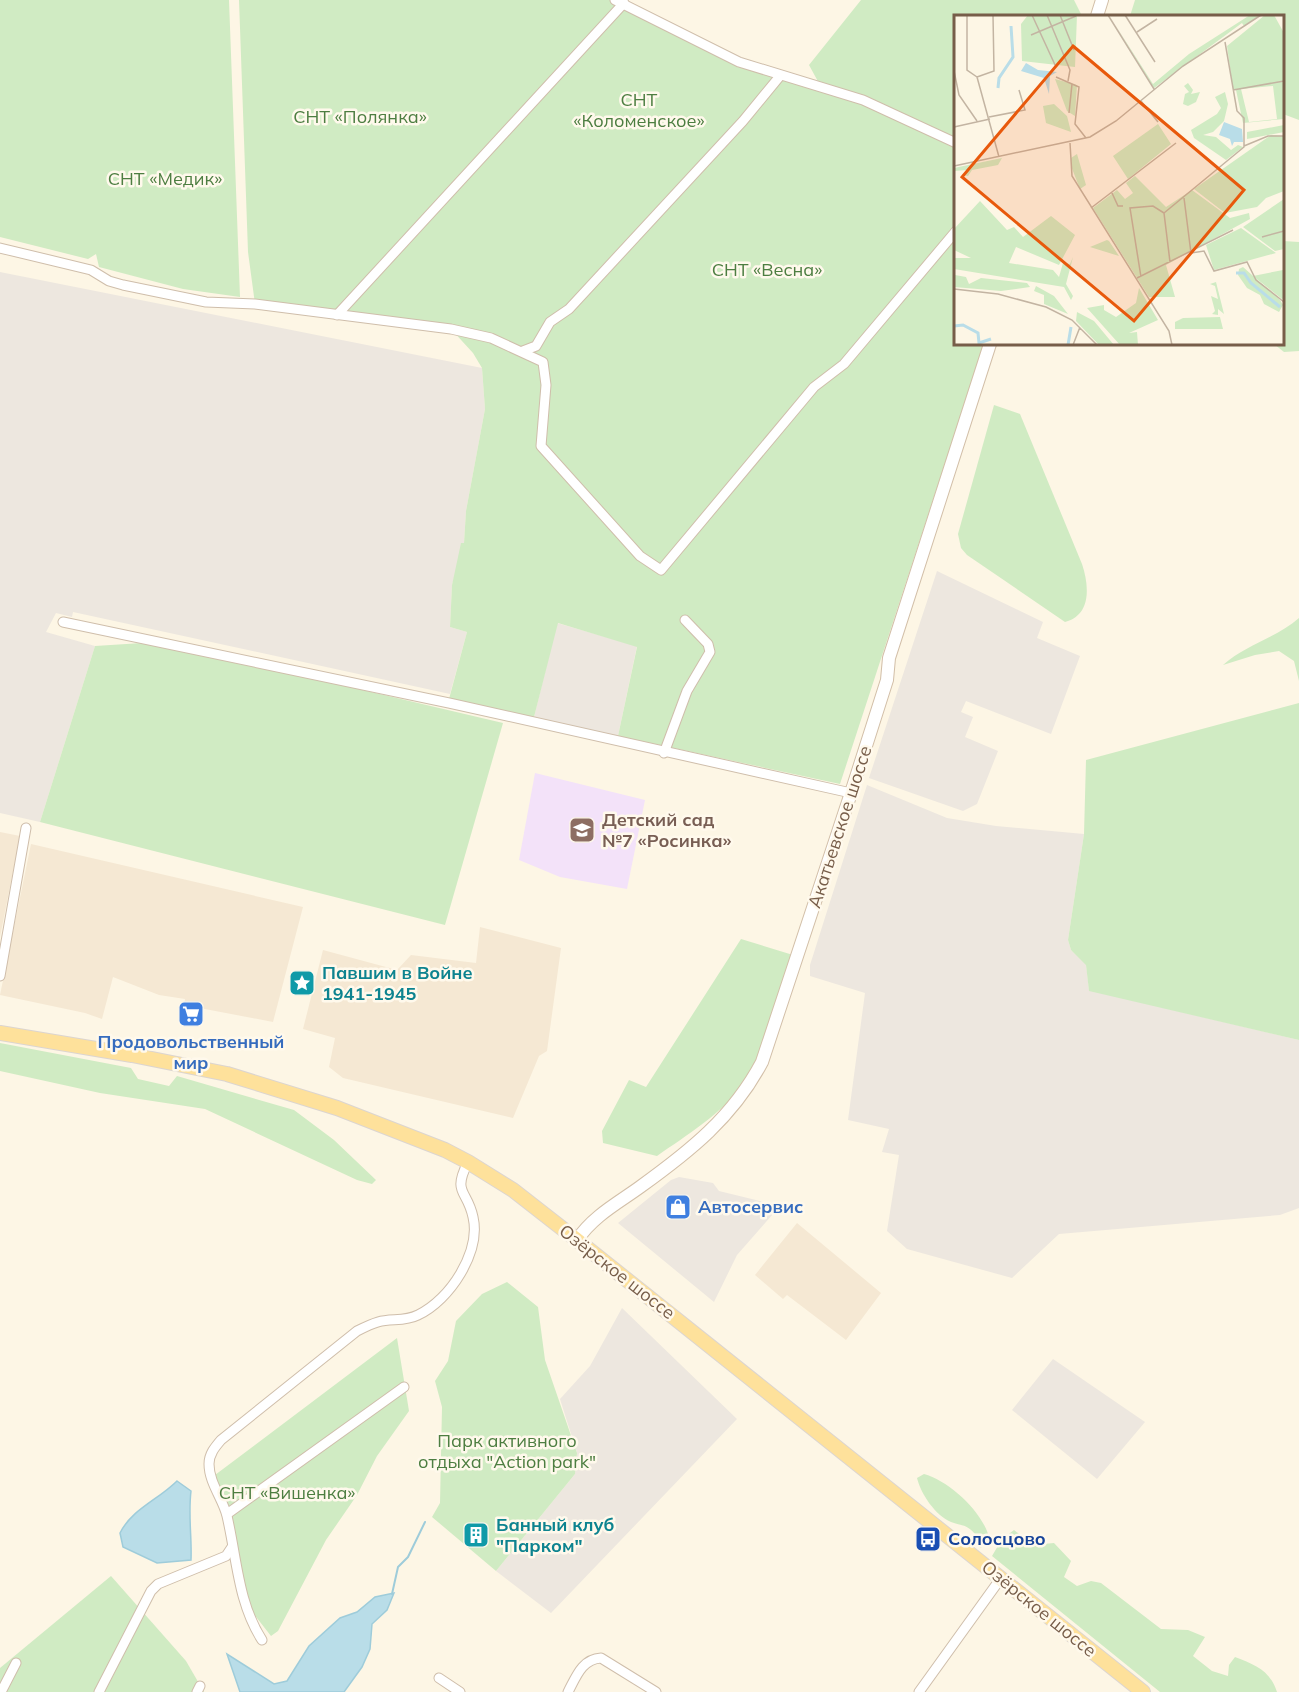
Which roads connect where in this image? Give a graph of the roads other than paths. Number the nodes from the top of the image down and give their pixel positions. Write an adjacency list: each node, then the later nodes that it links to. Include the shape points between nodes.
1 (1102, 0): 3 (main road)
2 (621, 1): 4 (street, via 729,58); 8 (street)
3 (1097, 15)
4 (780, 76): 5 (street, via 863,100); 10 (street, via 569,309 550,322 536,346)
5 (954, 142)
6 (954, 233): 10 (street, via 844,364 813,387 660,570 640,556 541,446 546,385 543,362)
7 (0, 248): 8 (street, via 91,270 116,283 182,297)
8 (337, 315): 10 (street, via 451,329 491,338)
9 (990, 345): 14 (main road, Акатьевское шоссе, via 889,658 887,680)
10 (523, 351)
11 (685, 620): 13 (street, via 708,644 710,652 687,691)
12 (63, 622): 13 (street, via 454,704)
13 (664, 753): 14 (street)
14 (851, 793): 19 (main road, Акатьевское шоссе, via 775,1029 754,1078 712,1131 592,1221)
15 (26, 828): 16 (street)
16 (0, 976)
17 (0, 1032): 18 (main road, Озёрское шоссе, via 246,1079 395,1129)
18 (468, 1162): 19 (main road, Озёрское шоссе); 21 (street, via 459,1179 475,1228 471,1248 444,1296 418,1315 379,1322 357,1331 221,1440 210,1456 209,1466)
19 (577, 1240): 23 (main road, Озёрское шоссе)
20 (404, 1387): 21 (street)
21 (226, 1514): 22 (street)
22 (232, 1547): 24 (street, via 245,1607); 28 (street, via 226,1556 158,1584 151,1591)
23 (1001, 1578): 32 (street); 33 (main road, Озёрское шоссе)
24 (262, 1640)
25 (16, 1664): 27 (street)
26 (439, 1678): 29 (street)
27 (1, 1692)
28 (99, 1692)
29 (460, 1692)
30 (568, 1692): 31 (street, via 580,1669 592,1659 601,1658)
31 (656, 1692)
32 (919, 1692)
33 (1143, 1692)

